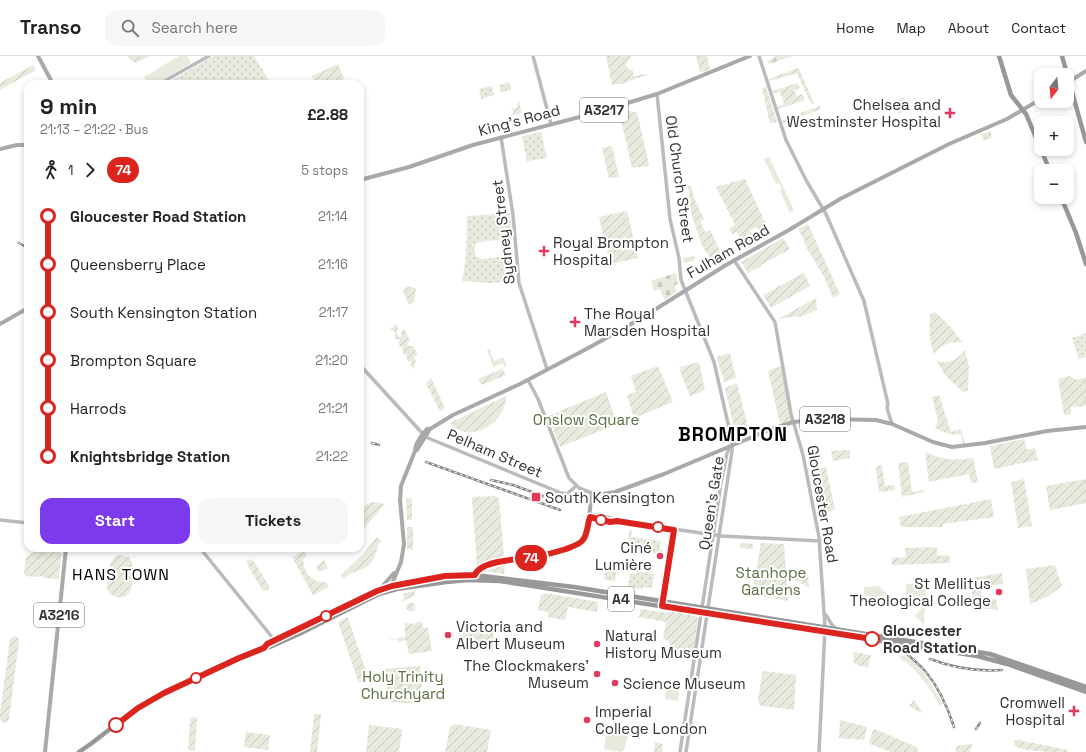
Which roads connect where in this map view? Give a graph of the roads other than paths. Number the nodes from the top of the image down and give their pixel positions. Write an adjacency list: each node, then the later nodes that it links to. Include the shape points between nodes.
1 (38, 56): 11 (main road)
2 (209, 56): 12 (street)
3 (533, 56): 17 (street)
4 (750, 56): 13 (main road, King's Road / A3217)
5 (760, 56): 25 (street, via 786,140)
6 (999, 56): 16 (highway, via 1011,95)
7 (1062, 56): 8 (highway)
8 (1065, 68)
9 (1086, 71): 10 (main road)
10 (1074, 78)
11 (51, 80)
12 (166, 80)
13 (656, 94): 17 (main road, King's Road / A3217); 28 (street, Old Church Street, via 670,219)
14 (1074, 102): 19 (highway)
15 (1034, 103): 16 (main road, Fulham Road)
16 (1023, 109): 22 (highway); 25 (main road, Fulham Road, via 1007,119 922,157)
17 (551, 124): 18 (main road, King's Road / A3217)
18 (502, 138): 23 (main road, King's Road / A3217); 32 (street, Sydney Street, via 519,279)
19 (1086, 142)
20 (24, 145): 21 (main road)
21 (0, 149)
22 (1047, 164)
23 (364, 179)
24 (1064, 204): 27 (highway)
25 (823, 209): 26 (main road, Fulham Road); 35 (street, via 864,300)
26 (734, 260): 28 (main road, Fulham Road); 34 (street, Gloucester Road, via 775,322)
27 (1086, 264)
28 (684, 290): 32 (main road, Fulham Road, via 635,322); 38 (street, Old Church Street, via 711,355 732,440)
29 (24, 310): 30 (main road)
30 (0, 324)
31 (364, 369): 37 (street)
32 (547, 369): 33 (main road, Fulham Road)
33 (528, 380): 37 (main road, Fulham Road, via 453,415); 41 (street, via 569,478)
34 (793, 422): 35 (main road, A3218, via 836,418 876,420); 38 (main road, A3218); 48 (street, Gloucester Road, via 800,440)
35 (892, 424): 36 (main road, A3218, via 933,442 952,447)
36 (1086, 427)
37 (424, 435): 41 (street, Pelham Street, via 564,494); 51 (main road, Fulham Road, via 401,486 404,544)
38 (731, 446): 39 (main road, A3218); 40 (street, Queen's Gate); 47 (street, Queen's Gate)
39 (720, 451): 40 (street); 42 (main road, A3218, via 615,492)
40 (725, 462): 46 (street, Queen's Gate)
41 (576, 486): 42 (street)
42 (592, 492): 43 (main road)
43 (590, 516): 46 (street); 52 (main road, via 585,537 578,544 552,553 492,564 479,570)
44 (0, 520): 45 (street)
45 (24, 523)
46 (713, 535): 47 (street); 57 (street, Queen's Gate)
47 (718, 536): 48 (street); 57 (street, Queen's Gate)
48 (820, 541): 58 (street, Gloucester Road)
49 (66, 552): 64 (main road, A3216)
50 (203, 552): 61 (street)
51 (399, 566): 55 (main road, Fulham Road); 56 (main road, via 388,582)
52 (475, 575): 53 (main road); 54 (highway, A4); 55 (highway, A4, via 445,576)
53 (468, 580): 54 (highway, A4); 55 (highway, A4)
54 (538, 584): 57 (highway, A4)
55 (390, 588): 56 (highway, A4); 61 (highway, A4, via 315,627)
56 (377, 591): 61 (highway, A4)
57 (705, 610): 59 (highway, A4); 66 (street, Queen's Gate); 67 (street, Queen's Gate)
58 (825, 614): 59 (street, Gloucester Road); 60 (street)
59 (825, 630): 60 (highway, A4); 63 (highway, A4, via 988,658); 68 (street, Gloucester Road)
60 (838, 630): 62 (highway, A4, via 990,654)
61 (276, 642): 65 (highway, A4, via 152,699)
62 (1086, 687)
63 (1086, 692)
64 (45, 752)
65 (79, 752)
66 (680, 752)
67 (686, 752)
68 (819, 752)

